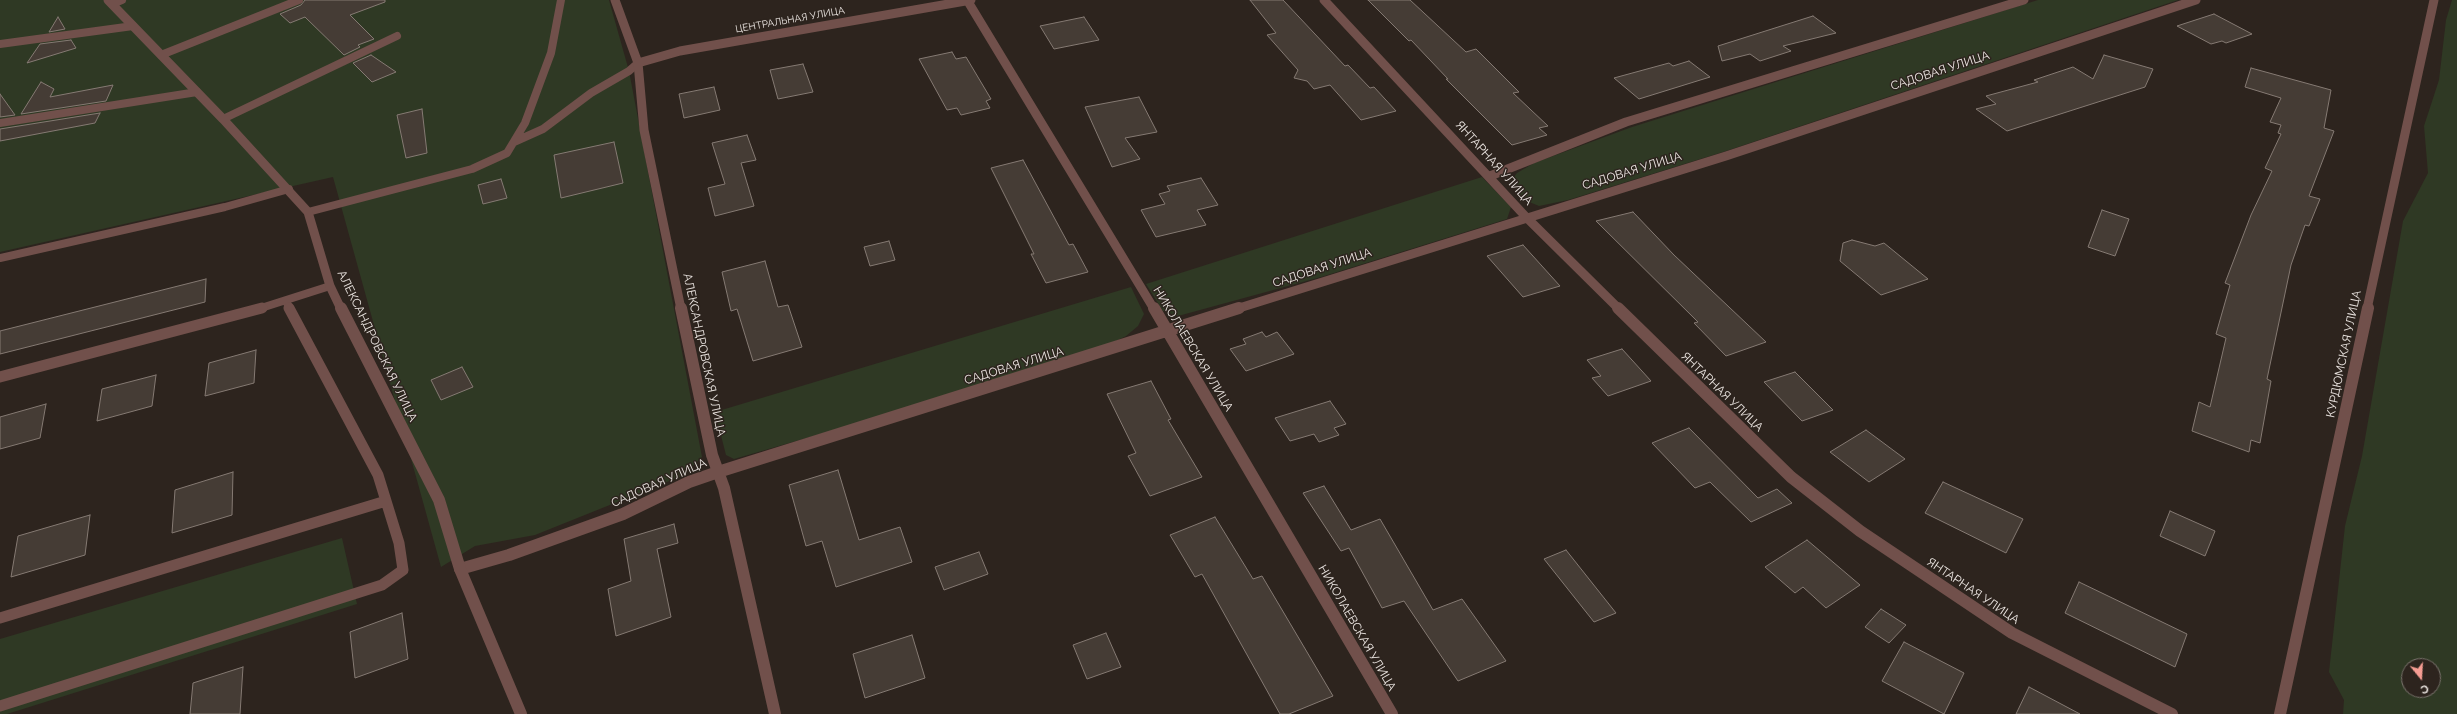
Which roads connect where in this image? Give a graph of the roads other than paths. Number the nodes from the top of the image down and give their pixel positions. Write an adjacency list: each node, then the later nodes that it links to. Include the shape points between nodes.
1 (299, 0): 13 (lane)
2 (561, 0): 18 (lane, via 551,53 525,123)
3 (615, 0): 14 (street, АЛЕКСАНДРОВСКАЯ УЛИЦА)
4 (969, 0): 14 (street, ЦЕНТРАЛЬНАЯ УЛИЦА, via 680,51); 26 (street, НИКОЛАЕВСКАЯ УЛИЦА)
5 (1324, 0): 19 (street, ЯНТАРНАЯ УЛИЦА)
6 (2024, 0): 19 (street, via 1626,122)
7 (2196, 0): 22 (street, САДОВАЯ УЛИЦА, via 1726,156)
8 (2434, 0): 37 (street, КУРДЮМСКАЯ УЛИЦА)
9 (114, 1): 10 (street, АЛЕКСАНДРОВСКАЯ УЛИЦА)
10 (133, 26): 12 (lane); 13 (street, АЛЕКСАНДРОВСКАЯ УЛИЦА)
11 (397, 36): 16 (lane)
12 (0, 44)
13 (161, 55): 15 (street, АЛЕКСАНДРОВСКАЯ УЛИЦА)
14 (638, 63): 18 (lane, via 591,93 543,129); 28 (street, АЛЕКСАНДРОВСКАЯ УЛИЦА, via 644,130)
15 (197, 92): 16 (street, АЛЕКСАНДРОВСКАЯ УЛИЦА); 17 (lane)
16 (223, 119): 20 (street, АЛЕКСАНДРОВСКАЯ УЛИЦА)
17 (0, 123)
18 (514, 142): 21 (lane, via 507,153 472,169)
19 (1490, 176): 22 (street, ЯНТАРНАЯ УЛИЦА)
20 (289, 189): 21 (street, АЛЕКСАНДРОВСКАЯ УЛИЦА); 23 (lane, via 225,207)
21 (308, 212): 24 (street, АЛЕКСАНДРОВСКАЯ УЛИЦА)
22 (1526, 217): 26 (street, САДОВАЯ УЛИЦА); 36 (street, ЯНТАРНАЯ УЛИЦА, via 1791,477 1860,531 2012,633)
23 (0, 258)
24 (330, 286): 25 (lane); 30 (street, АЛЕКСАНДРОВСКАЯ УЛИЦА, via 439,500)
25 (286, 300): 27 (lane); 29 (lane, via 378,475)
26 (1168, 331): 28 (street, САДОВАЯ УЛИЦА); 35 (street, НИКОЛАЕВСКАЯ УЛИЦА)
27 (0, 377)
28 (718, 472): 30 (street, САДОВАЯ УЛИЦА, via 689,482 623,514 509,555); 34 (street, АЛЕКСАНДРОВСКАЯ УЛИЦА, via 724,488)
29 (386, 501): 31 (lane); 32 (lane, via 399,543 403,570 382,585)
30 (460, 569): 33 (street, АЛЕКСАНДРОВСКАЯ УЛИЦА)
31 (0, 618)
32 (0, 706)
33 (521, 714)
34 (775, 714)
35 (1392, 714)
36 (2172, 714)
37 (2280, 714)

